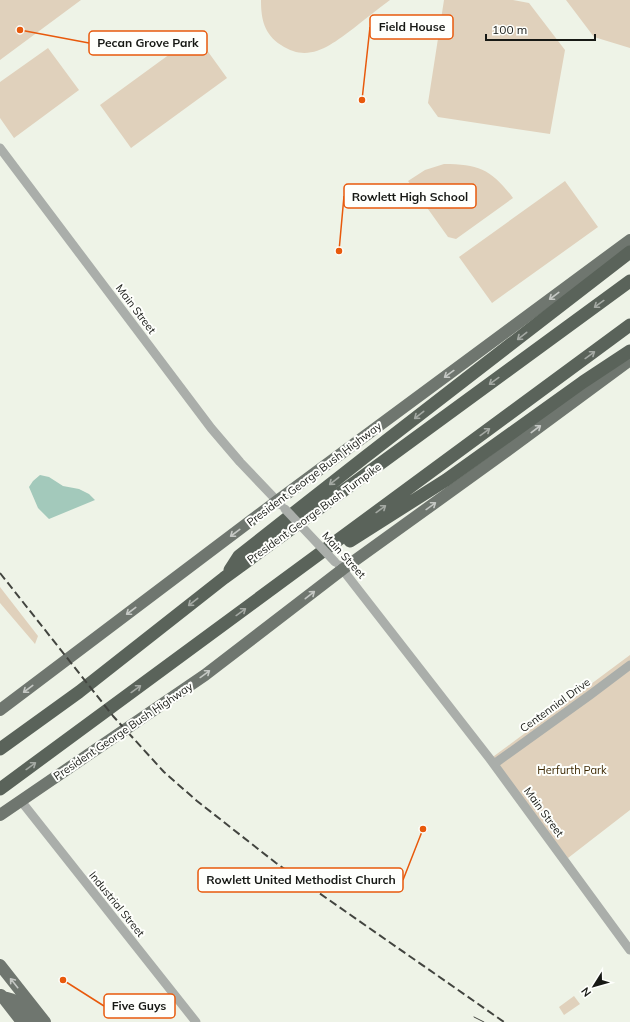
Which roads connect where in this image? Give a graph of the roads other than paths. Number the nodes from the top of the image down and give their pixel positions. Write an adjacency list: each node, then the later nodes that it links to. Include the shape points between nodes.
1 (0, 148): 8 (street, Main Street, via 197,409 240,462)
2 (630, 240): 8 (main road, President George Bush Highway, one-way to 8)
3 (630, 252): 11 (highway, one-way to 11, via 239,556)
4 (630, 281): 11 (highway, President George Bush Turnpike, one-way to 11)
5 (630, 325): 9 (highway, one-way to 5)
6 (630, 352): 9 (highway, via 583,382 446,480 348,543)
7 (630, 360): 10 (main road, President George Bush Highway, one-way to 7, via 493,461)
8 (281, 505): 10 (street, Main Street, bridge); 13 (main road, President George Bush Highway, one-way to 13)
9 (327, 549): 16 (highway, one-way to 9)
10 (339, 566): 15 (street, Main Street); 17 (main road, President George Bush Highway, one-way to 10, via 205,675)
11 (224, 578): 14 (highway, President George Bush Turnpike, one-way to 14, via 79,692)
12 (630, 665): 15 (street, Centennial Drive)
13 (0, 710)
14 (0, 749)
15 (494, 764): 19 (street, Main Street)
16 (0, 789)
17 (20, 800): 18 (main road, President George Bush Highway); 25 (street, Industrial Street)
18 (0, 815)
19 (630, 950)
20 (0, 965): 24 (main road, one-way to 20)
21 (1, 995): 22 (main road); 23 (main road, via 18,1002)
22 (22, 1022)
23 (34, 1022)
24 (45, 1022)
25 (196, 1022)

